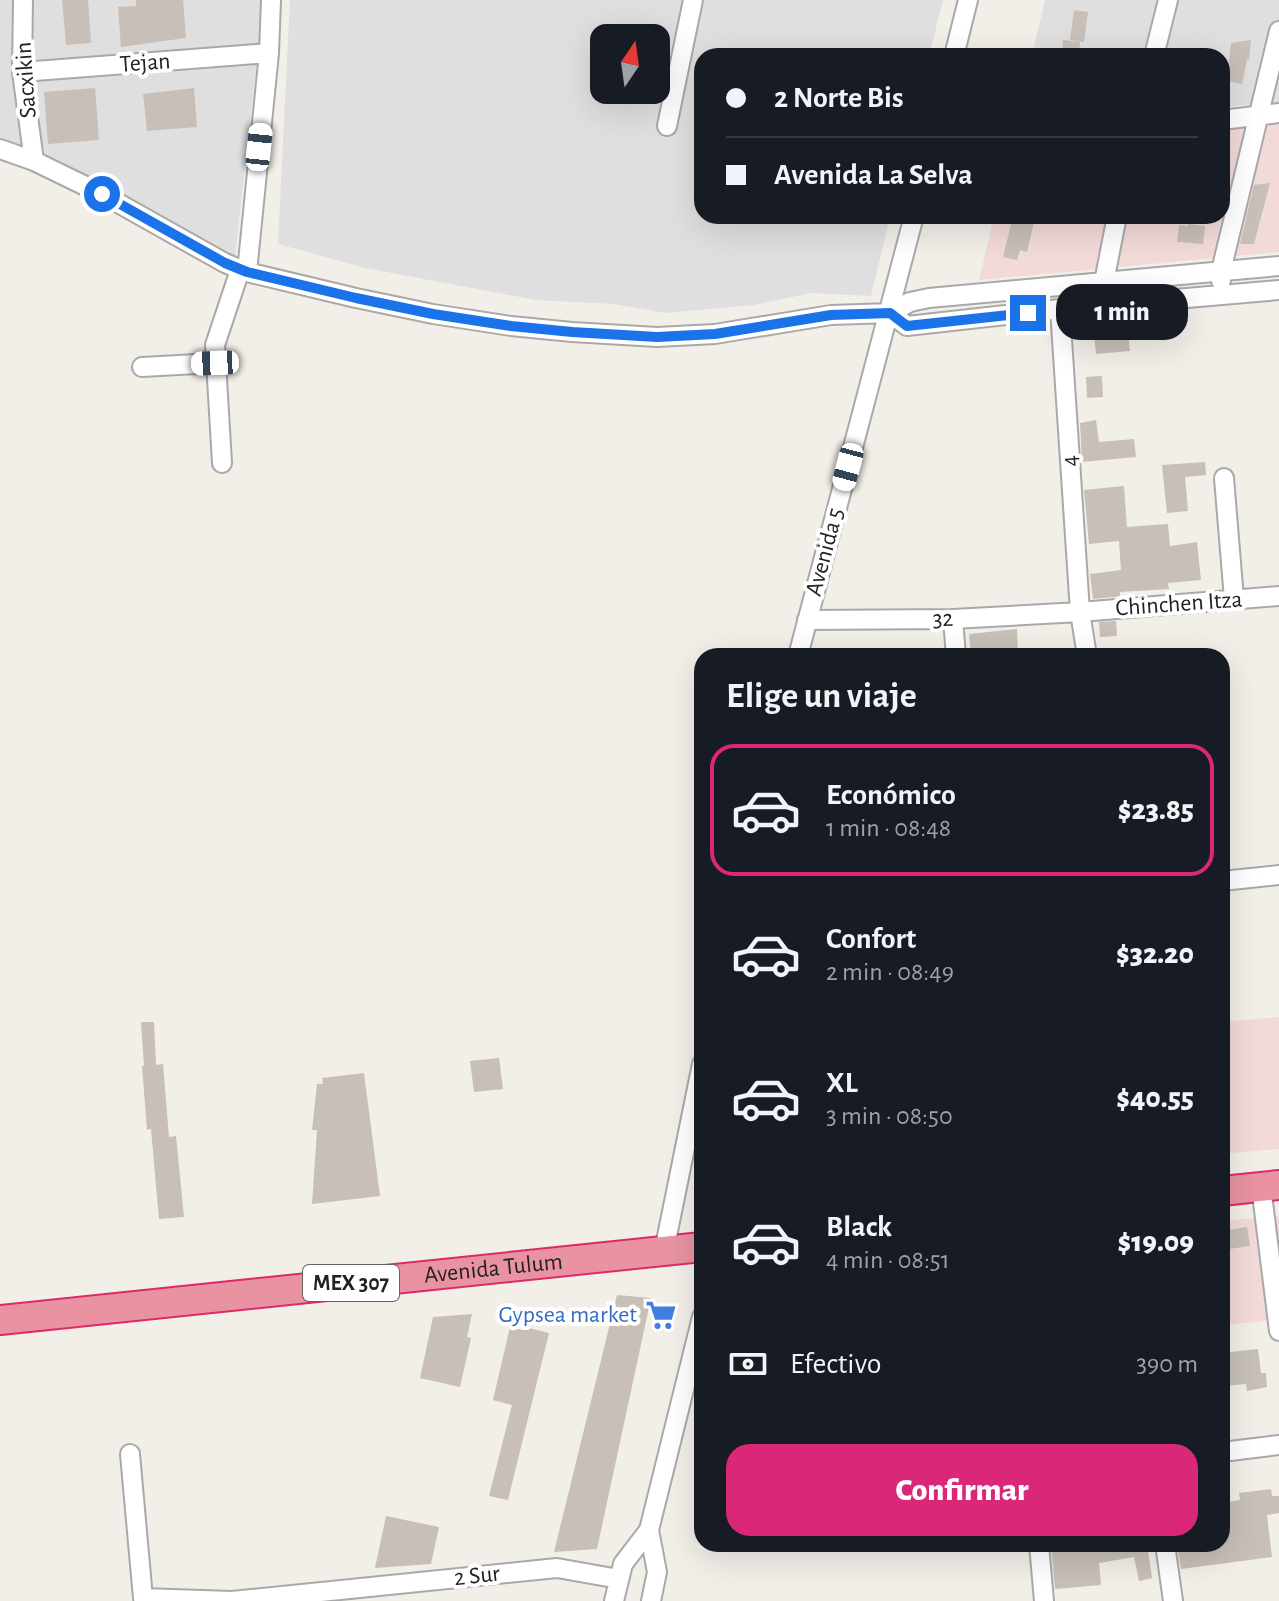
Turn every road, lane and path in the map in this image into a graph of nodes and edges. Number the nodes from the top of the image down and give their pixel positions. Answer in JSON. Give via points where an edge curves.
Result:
{"nodes":[{"id":1,"x":23,"y":0,"type":"edge"},
{"id":2,"x":271,"y":0,"type":"edge"},
{"id":3,"x":693,"y":0,"type":"edge"},
{"id":4,"x":968,"y":0,"type":"edge"},
{"id":5,"x":1168,"y":0,"type":"edge"},
{"id":6,"x":1279,"y":31,"type":"edge"},
{"id":7,"x":956,"y":48,"type":"edge"},
{"id":8,"x":1156,"y":48,"type":"edge"},
{"id":9,"x":269,"y":53,"type":"junction"},
{"id":10,"x":22,"y":72,"type":"junction"},
{"id":11,"x":1279,"y":113,"type":"edge"},
{"id":12,"x":1259,"y":115,"type":"junction"},
{"id":13,"x":1230,"y":119,"type":"edge"},
{"id":14,"x":667,"y":126,"type":"dead end"},
{"id":15,"x":0,"y":149,"type":"edge"},
{"id":16,"x":34,"y":161,"type":"junction"},
{"id":17,"x":912,"y":224,"type":"edge"},
{"id":18,"x":1115,"y":224,"type":"edge"},
{"id":19,"x":1279,"y":266,"type":"edge"},
{"id":20,"x":244,"y":271,"type":"junction"},
{"id":21,"x":1221,"y":271,"type":"junction"},
{"id":22,"x":1104,"y":282,"type":"junction"},
{"id":23,"x":1279,"y":290,"type":"edge"},
{"id":24,"x":1222,"y":295,"type":"junction"},
{"id":25,"x":1106,"y":305,"type":"junction"},
{"id":26,"x":1060,"y":309,"type":"junction"},
{"id":27,"x":890,"y":313,"type":"junction"},
{"id":28,"x":215,"y":363,"type":"junction"},
{"id":29,"x":142,"y":367,"type":"dead end"},
{"id":30,"x":222,"y":463,"type":"dead end"},
{"id":31,"x":1224,"y":478,"type":"dead end"},
{"id":32,"x":1279,"y":596,"type":"edge"},
{"id":33,"x":1234,"y":599,"type":"junction"},
{"id":34,"x":1080,"y":612,"type":"junction"},
{"id":35,"x":953,"y":619,"type":"junction"},
{"id":36,"x":807,"y":620,"type":"junction"},
{"id":37,"x":800,"y":648,"type":"edge"},
{"id":38,"x":955,"y":648,"type":"edge"},
{"id":39,"x":1086,"y":648,"type":"edge"},
{"id":40,"x":1279,"y":875,"type":"edge"},
{"id":41,"x":1230,"y":880,"type":"edge"},
{"id":42,"x":694,"y":1103,"type":"edge"},
{"id":43,"x":1270,"y":1186,"type":"edge"},
{"id":44,"x":1230,"y":1190,"type":"edge"},
{"id":45,"x":694,"y":1248,"type":"edge"},
{"id":46,"x":664,"y":1251,"type":"junction"},
{"id":47,"x":0,"y":1320,"type":"edge"},
{"id":48,"x":1279,"y":1331,"type":"edge"},
{"id":49,"x":694,"y":1349,"type":"edge"},
{"id":50,"x":1279,"y":1445,"type":"edge"},
{"id":51,"x":1230,"y":1451,"type":"edge"},
{"id":52,"x":130,"y":1454,"type":"dead end"},
{"id":53,"x":649,"y":1530,"type":"junction"},
{"id":54,"x":1040,"y":1552,"type":"edge"},
{"id":55,"x":1166,"y":1552,"type":"edge"},
{"id":56,"x":619,"y":1579,"type":"junction"},
{"id":57,"x":232,"y":1601,"type":"edge"},
{"id":58,"x":614,"y":1601,"type":"edge"},
{"id":59,"x":651,"y":1601,"type":"edge"},
{"id":60,"x":1044,"y":1601,"type":"edge"},
{"id":61,"x":1173,"y":1601,"type":"edge"}],
"edges":[{"from":1,"to":10,"type":"street","name":"Sacxikin"},
{"from":2,"to":9,"type":"street"},
{"from":3,"to":14,"type":"street"},
{"from":4,"to":7,"type":"street"},
{"from":5,"to":8,"type":"street"},
{"from":6,"to":12,"type":"street"},
{"from":9,"to":10,"type":"street","name":"Tejan"},
{"from":9,"to":20,"type":"street"},
{"from":10,"to":16,"type":"street","name":"Sacxikin"},
{"from":11,"to":12,"type":"street"},
{"from":12,"to":13,"type":"street"},
{"from":12,"to":21,"type":"street"},
{"from":15,"to":16,"type":"street"},
{"from":16,"to":20,"type":"street"},
{"from":17,"to":27,"type":"street","name":"Avenida 5"},
{"from":18,"to":22,"type":"street"},
{"from":19,"to":21,"type":"street"},
{"from":20,"to":27,"type":"street","via":[[433,314],[572,332],[715,334],[831,315]]},
{"from":20,"to":28,"type":"street","via":[[217,335]]},
{"from":21,"to":22,"type":"street"},
{"from":21,"to":24,"type":"street"},
{"from":22,"to":25,"type":"street"},
{"from":22,"to":27,"type":"street","via":[[929,298]]},
{"from":23,"to":24,"type":"street"},
{"from":24,"to":25,"type":"street"},
{"from":25,"to":26,"type":"street"},
{"from":26,"to":27,"type":"street","via":[[907,326]]},
{"from":26,"to":34,"type":"street","name":"4"},
{"from":27,"to":36,"type":"street","name":"Avenida 5"},
{"from":28,"to":29,"type":"street"},
{"from":28,"to":30,"type":"street"},
{"from":31,"to":33,"type":"street"},
{"from":32,"to":33,"type":"street","name":"Chinchen Itza"},
{"from":33,"to":34,"type":"street","name":"Chinchen Itza"},
{"from":34,"to":35,"type":"street","name":"32"},
{"from":34,"to":39,"type":"street","name":"4"},
{"from":35,"to":36,"type":"street","name":"32"},
{"from":35,"to":38,"type":"street"},
{"from":36,"to":37,"type":"street","name":"Avenida 5"},
{"from":40,"to":41,"type":"street"},
{"from":42,"to":46,"type":"street"},
{"from":43,"to":44,"type":"highway"},
{"from":43,"to":48,"type":"street"},
{"from":45,"to":46,"type":"highway","name":"Avenida Tulum","number":"MEX 307"},
{"from":46,"to":47,"type":"highway","name":"Avenida Tulum","number":"MEX 307"},
{"from":49,"to":53,"type":"street"},
{"from":50,"to":51,"type":"street"},
{"from":52,"to":57,"type":"street","name":"2 Sur","via":[[143,1598]]},
{"from":53,"to":56,"type":"street","via":[[623,1564]]},
{"from":53,"to":59,"type":"street","via":[[657,1572]]},
{"from":54,"to":60,"type":"street"},
{"from":55,"to":61,"type":"street"},
{"from":56,"to":57,"type":"street","name":"2 Sur","via":[[557,1568]]},
{"from":56,"to":58,"type":"street"}]}
